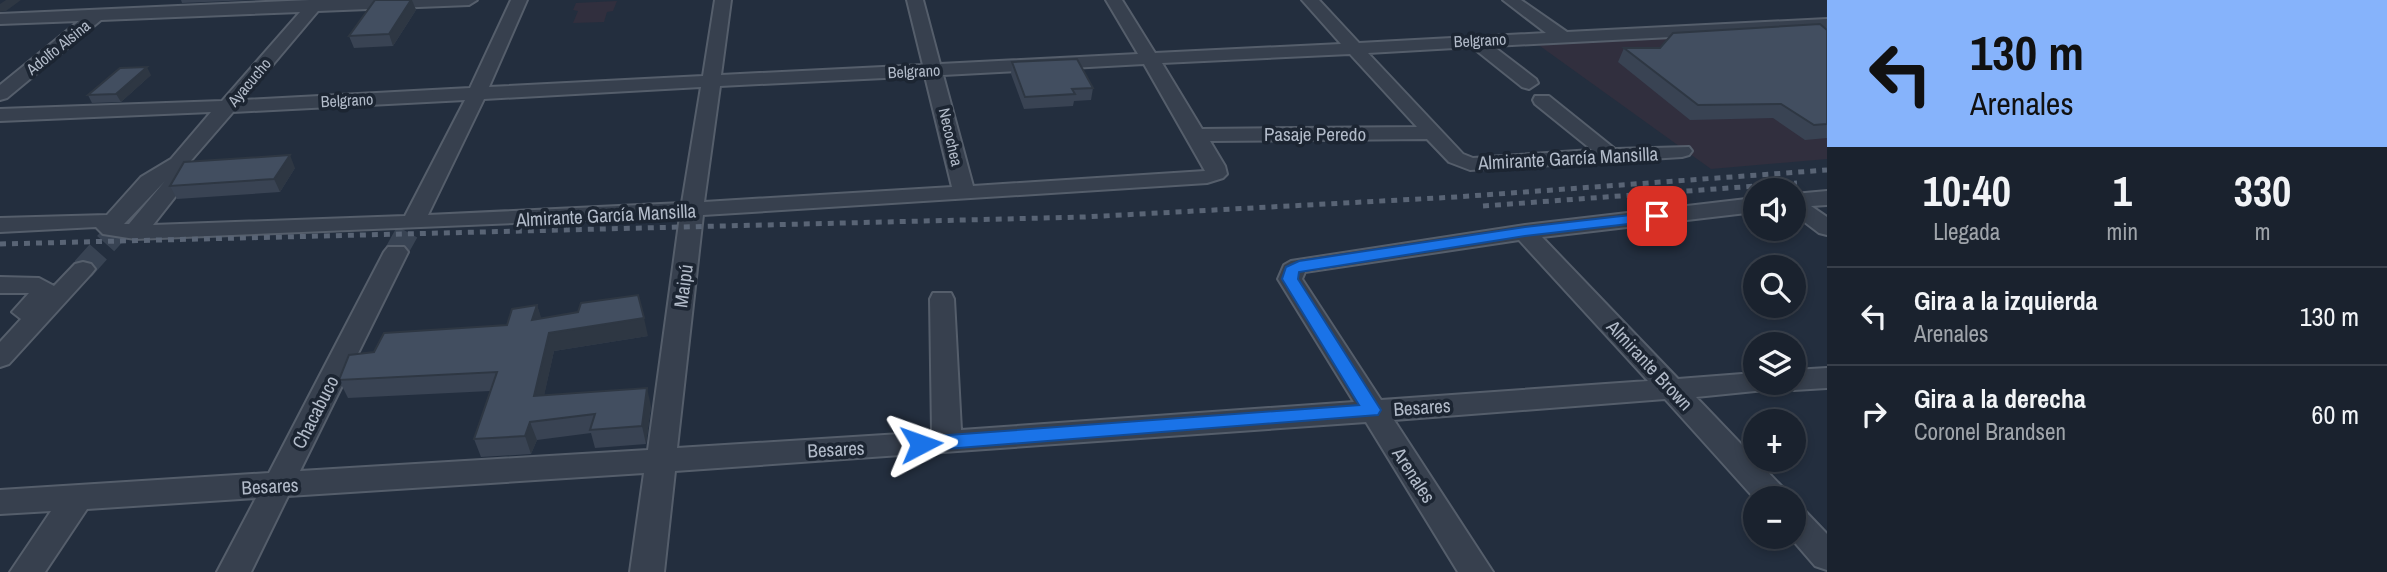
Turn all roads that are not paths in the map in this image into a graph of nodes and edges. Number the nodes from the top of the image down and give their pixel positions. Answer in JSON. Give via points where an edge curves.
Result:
{"nodes":[{"id":1,"x":117,"y":0,"type":"edge"},
{"id":2,"x":469,"y":0,"type":"edge"},
{"id":3,"x":519,"y":0,"type":"edge"},
{"id":4,"x":723,"y":0,"type":"edge"},
{"id":5,"x":915,"y":0,"type":"edge"},
{"id":6,"x":1114,"y":0,"type":"edge"},
{"id":7,"x":1310,"y":0,"type":"edge"},
{"id":8,"x":1511,"y":0,"type":"edge"},
{"id":9,"x":316,"y":3,"type":"edge"},
{"id":10,"x":97,"y":15,"type":"junction"},
{"id":11,"x":0,"y":19,"type":"edge"},
{"id":12,"x":1827,"y":24,"type":"edge"},
{"id":13,"x":1561,"y":36,"type":"junction"},
{"id":14,"x":1475,"y":41,"type":"junction"},
{"id":15,"x":1354,"y":46,"type":"junction"},
{"id":16,"x":1151,"y":57,"type":"junction"},
{"id":17,"x":935,"y":71,"type":"junction"},
{"id":18,"x":713,"y":81,"type":"junction"},
{"id":19,"x":1529,"y":83,"type":"dead end"},
{"id":20,"x":0,"y":94,"type":"edge"},
{"id":21,"x":477,"y":94,"type":"junction"},
{"id":22,"x":1542,"y":100,"type":"dead end"},
{"id":23,"x":229,"y":106,"type":"junction"},
{"id":24,"x":0,"y":115,"type":"edge"},
{"id":25,"x":1433,"y":134,"type":"junction"},
{"id":26,"x":1197,"y":135,"type":"junction"},
{"id":27,"x":1682,"y":151,"type":"dead end"},
{"id":28,"x":1611,"y":156,"type":"junction"},
{"id":29,"x":964,"y":193,"type":"junction"},
{"id":30,"x":1827,"y":198,"type":"edge"},
{"id":31,"x":1806,"y":201,"type":"edge"},
{"id":32,"x":1743,"y":206,"type":"edge"},
{"id":33,"x":692,"y":211,"type":"junction"},
{"id":34,"x":1806,"y":211,"type":"edge"},
{"id":35,"x":408,"y":222,"type":"junction"},
{"id":36,"x":0,"y":225,"type":"edge"},
{"id":37,"x":123,"y":227,"type":"junction"},
{"id":38,"x":1827,"y":228,"type":"edge"},
{"id":39,"x":1525,"y":232,"type":"junction"},
{"id":40,"x":396,"y":252,"type":"tunnel mouth"},
{"id":41,"x":83,"y":269,"type":"tunnel mouth"},
{"id":42,"x":0,"y":285,"type":"edge"},
{"id":43,"x":942,"y":299,"type":"dead end"},
{"id":44,"x":6,"y":353,"type":"edge"},
{"id":45,"x":1827,"y":378,"type":"edge"},
{"id":46,"x":1806,"y":379,"type":"edge"},
{"id":47,"x":1743,"y":384,"type":"edge"},
{"id":48,"x":1673,"y":389,"type":"junction"},
{"id":49,"x":1372,"y":410,"type":"junction"},
{"id":50,"x":947,"y":442,"type":"junction"},
{"id":51,"x":660,"y":459,"type":"junction"},
{"id":52,"x":277,"y":486,"type":"junction"},
{"id":53,"x":1762,"y":486,"type":"edge"},
{"id":54,"x":78,"y":497,"type":"junction"},
{"id":55,"x":0,"y":502,"type":"edge"},
{"id":56,"x":1806,"y":533,"type":"edge"},
{"id":57,"x":1827,"y":556,"type":"edge"},
{"id":58,"x":27,"y":572,"type":"edge"},
{"id":59,"x":234,"y":572,"type":"edge"},
{"id":60,"x":647,"y":572,"type":"edge"},
{"id":61,"x":1476,"y":572,"type":"edge"}],
"edges":[{"from":1,"to":10,"type":"street","name":"Adolfo Alsina"},
{"from":2,"to":9,"type":"street"},
{"from":3,"to":21,"type":"street"},
{"from":4,"to":18,"type":"street","name":"Maipú"},
{"from":5,"to":17,"type":"street","name":"Necochea"},
{"from":6,"to":16,"type":"street"},
{"from":7,"to":15,"type":"street"},
{"from":8,"to":13,"type":"street"},
{"from":9,"to":10,"type":"street"},
{"from":9,"to":23,"type":"street","name":"Ayacucho"},
{"from":10,"to":11,"type":"street"},
{"from":10,"to":20,"type":"street","name":"Adolfo Alsina"},
{"from":12,"to":13,"type":"street","name":"Belgrano"},
{"from":13,"to":14,"type":"street","name":"Belgrano"},
{"from":14,"to":15,"type":"street","name":"Belgrano"},
{"from":14,"to":19,"type":"street"},
{"from":15,"to":16,"type":"street","name":"Belgrano"},
{"from":15,"to":25,"type":"street"},
{"from":16,"to":17,"type":"street","name":"Belgrano"},
{"from":16,"to":26,"type":"street"},
{"from":17,"to":18,"type":"street","name":"Belgrano"},
{"from":17,"to":29,"type":"street","name":"Necochea"},
{"from":18,"to":21,"type":"street","name":"Belgrano"},
{"from":18,"to":33,"type":"street","name":"Maipú"},
{"from":21,"to":23,"type":"street","name":"Belgrano"},
{"from":21,"to":35,"type":"street","via":[[451,146],[429,170]]},
{"from":22,"to":28,"type":"street"},
{"from":23,"to":24,"type":"street","name":"Belgrano"},
{"from":23,"to":37,"type":"street","name":"Ayacucho","via":[[178,163],[175,183]]},
{"from":25,"to":26,"type":"street","name":"Pasaje Peredo"},
{"from":25,"to":28,"type":"street","name":"Almirante García Mansilla","via":[[1456,158],[1478,165]]},
{"from":26,"to":29,"type":"street","name":"Almirante García Mansilla","via":[[1216,174]]},
{"from":27,"to":28,"type":"street","name":"Almirante García Mansilla"},
{"from":29,"to":33,"type":"street","name":"Almirante García Mansilla"},
{"from":30,"to":31,"type":"street"},
{"from":32,"to":39,"type":"street"},
{"from":33,"to":35,"type":"street","name":"Almirante García Mansilla"},
{"from":33,"to":51,"type":"street","name":"Maipú"},
{"from":34,"to":38,"type":"street"},
{"from":35,"to":37,"type":"street","name":"Almirante García Mansilla"},
{"from":36,"to":37,"type":"street","name":"Almirante García Mansilla","via":[[96,220]]},
{"from":39,"to":48,"type":"street","name":"Almirante Brown"},
{"from":39,"to":49,"type":"street","name":"Arenales","via":[[1292,270],[1290,279]]},
{"from":40,"to":52,"type":"street","name":"Chacabuco"},
{"from":41,"to":44,"type":"street"},
{"from":42,"to":44,"type":"street","via":[[39,286],[45,291],[7,331]]},
{"from":43,"to":50,"type":"street"},
{"from":45,"to":46,"type":"street"},
{"from":47,"to":48,"type":"street","name":"Besares"},
{"from":48,"to":49,"type":"street","name":"Besares"},
{"from":48,"to":53,"type":"street","name":"Almirante Brown"},
{"from":49,"to":50,"type":"street","name":"Besares"},
{"from":49,"to":61,"type":"street","name":"Arenales"},
{"from":50,"to":51,"type":"street","name":"Besares"},
{"from":51,"to":52,"type":"street","name":"Besares"},
{"from":51,"to":60,"type":"street","name":"Maipú"},
{"from":52,"to":54,"type":"street","name":"Besares"},
{"from":52,"to":59,"type":"street","name":"Chacabuco"},
{"from":54,"to":55,"type":"street","name":"Besares"},
{"from":54,"to":58,"type":"street"},
{"from":56,"to":57,"type":"street"}]}
